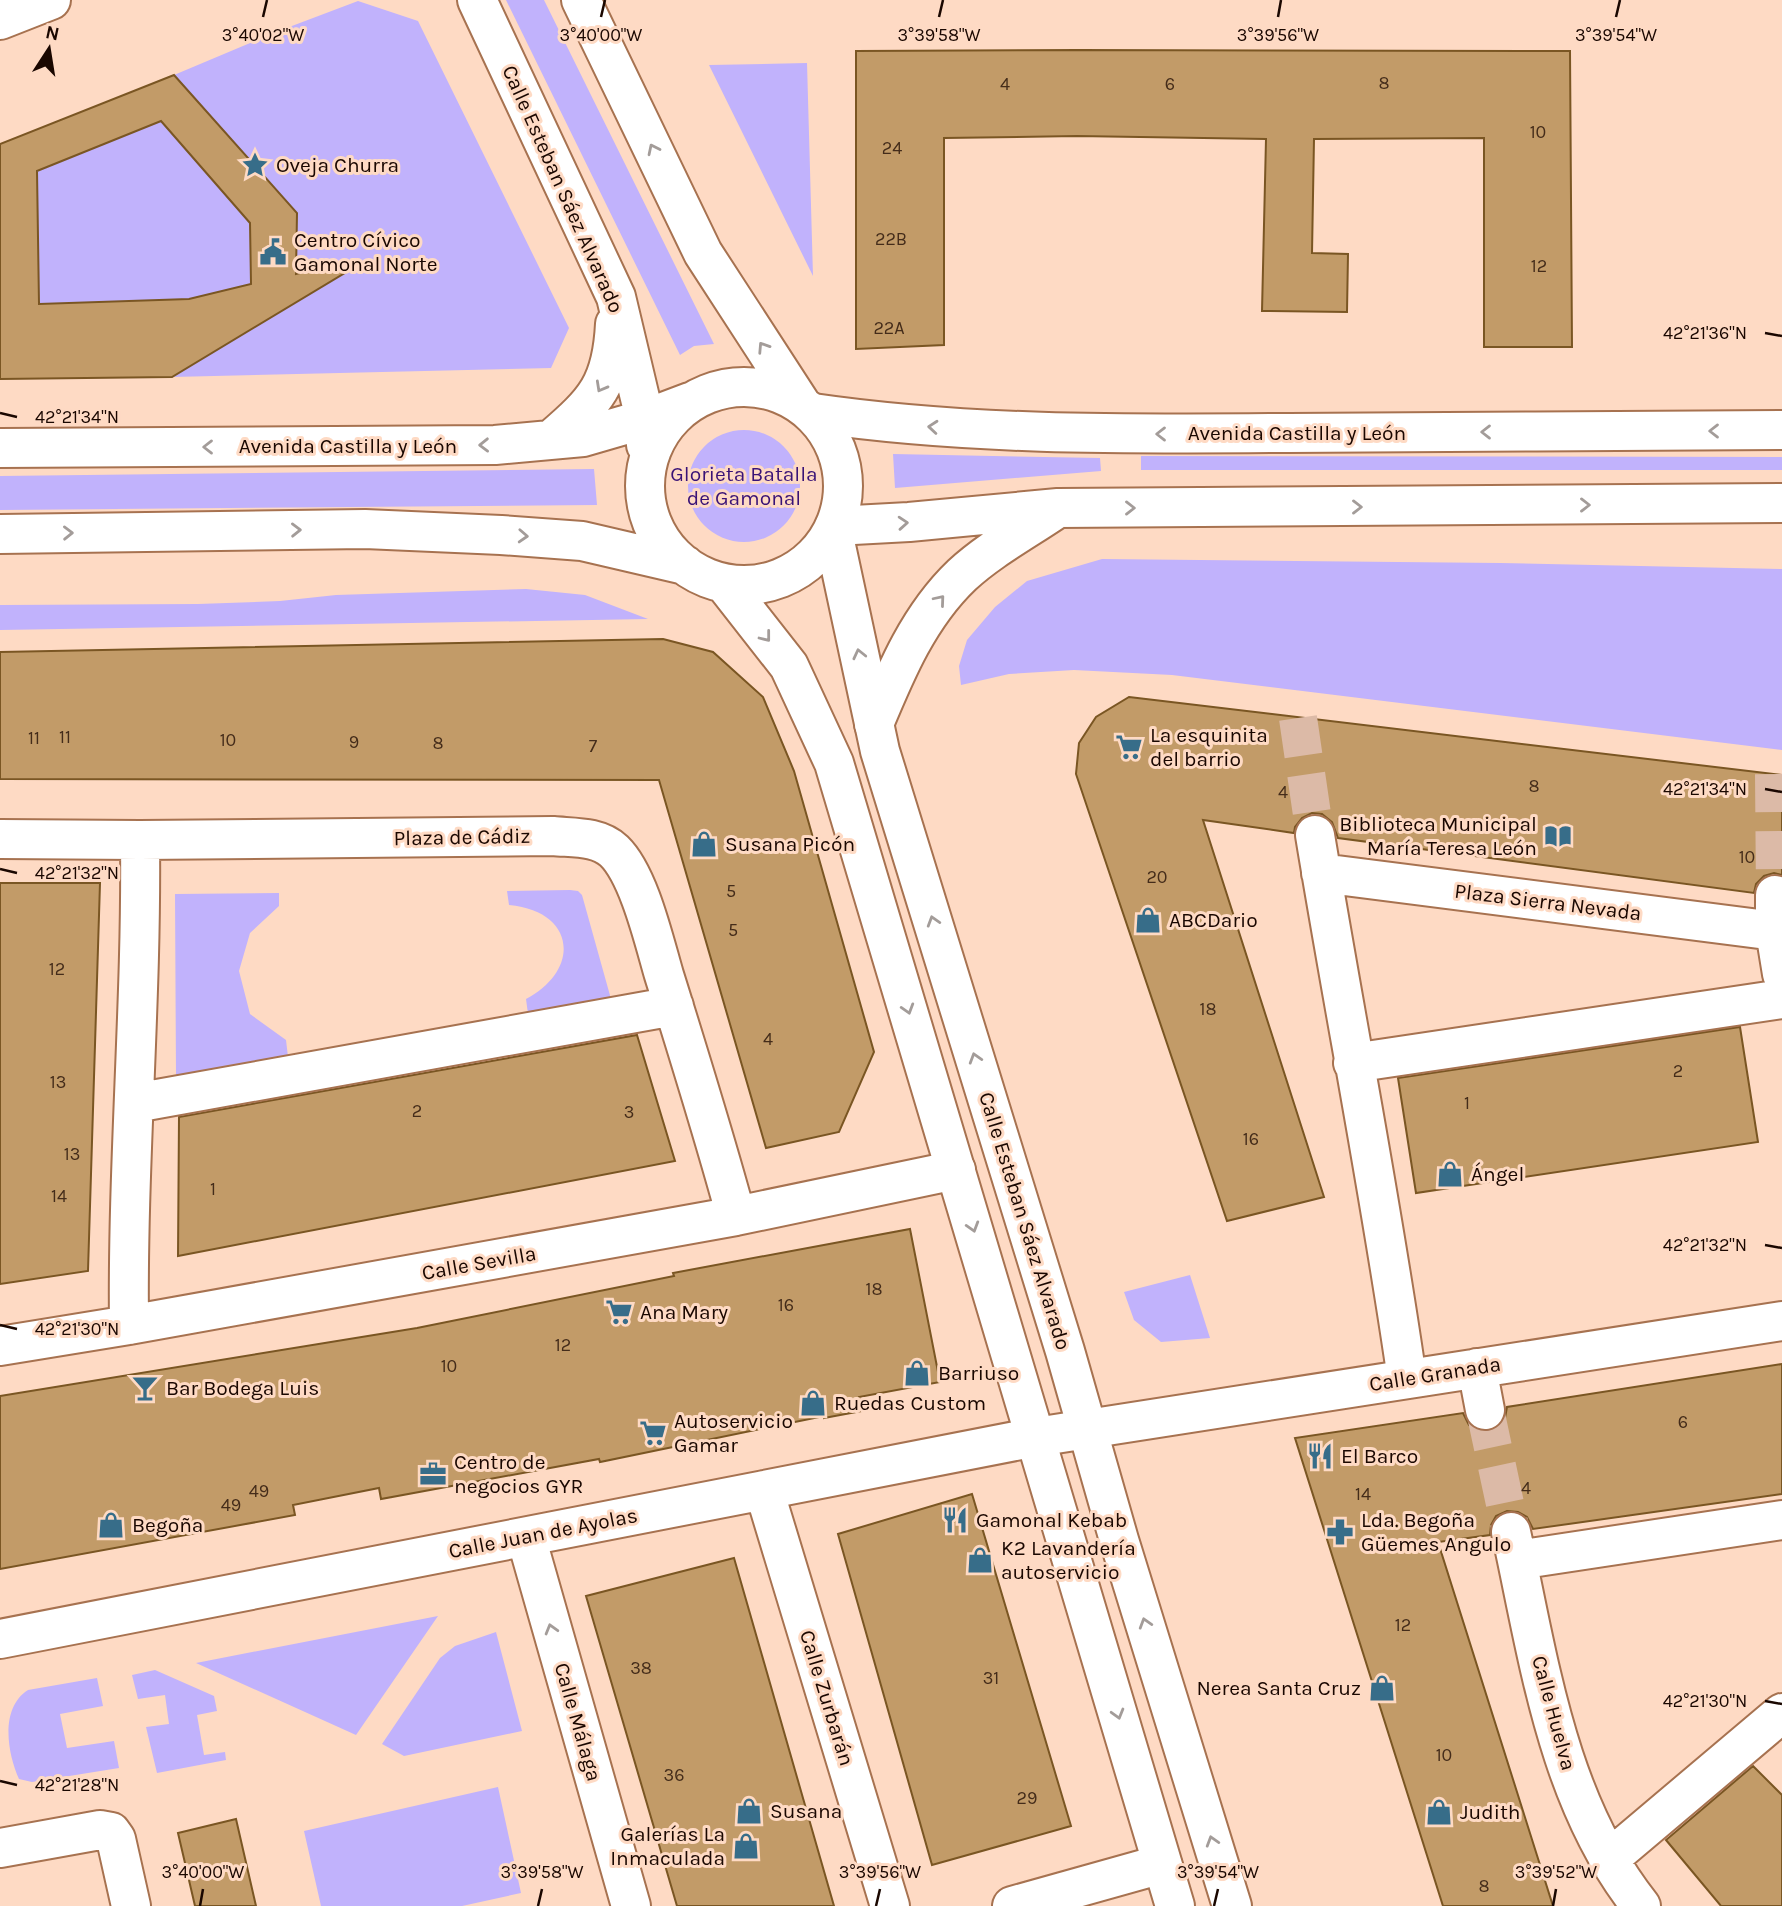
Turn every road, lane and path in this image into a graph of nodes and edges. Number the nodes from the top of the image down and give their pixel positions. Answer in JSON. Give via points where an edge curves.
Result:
{"nodes":[{"id":1,"x":51,"y":0,"type":"edge"},
{"id":2,"x":477,"y":0,"type":"edge"},
{"id":3,"x":582,"y":0,"type":"edge"},
{"id":4,"x":0,"y":20,"type":"edge"},
{"id":5,"x":616,"y":297,"type":"junction"},
{"id":6,"x":690,"y":402,"type":"junction"},
{"id":7,"x":807,"y":409,"type":"junction"},
{"id":8,"x":645,"y":419,"type":"junction"},
{"id":9,"x":1782,"y":430,"type":"edge"},
{"id":10,"x":552,"y":439,"type":"junction"},
{"id":11,"x":0,"y":448,"type":"edge"},
{"id":12,"x":646,"y":465,"type":"junction"},
{"id":13,"x":1782,"y":503,"type":"edge"},
{"id":14,"x":1058,"y":508,"type":"junction"},
{"id":15,"x":834,"y":529,"type":"junction"},
{"id":16,"x":0,"y":534,"type":"edge"},
{"id":17,"x":685,"y":565,"type":"junction"},
{"id":18,"x":724,"y":583,"type":"junction"},
{"id":19,"x":874,"y":724,"type":"junction"},
{"id":20,"x":1315,"y":835,"type":"tunnel mouth"},
{"id":21,"x":0,"y":839,"type":"edge"},
{"id":22,"x":140,"y":840,"type":"junction"},
{"id":23,"x":1321,"y":873,"type":"junction"},
{"id":24,"x":1782,"y":974,"type":"edge"},
{"id":25,"x":1782,"y":999,"type":"edge"},
{"id":26,"x":674,"y":1006,"type":"junction"},
{"id":27,"x":1353,"y":1063,"type":"junction"},
{"id":28,"x":135,"y":1103,"type":"junction"},
{"id":29,"x":956,"y":1170,"type":"junction"},
{"id":30,"x":736,"y":1216,"type":"junction"},
{"id":31,"x":1782,"y":1321,"type":"edge"},
{"id":32,"x":129,"y":1325,"type":"junction"},
{"id":33,"x":0,"y":1346,"type":"edge"},
{"id":34,"x":1477,"y":1368,"type":"junction"},
{"id":35,"x":1407,"y":1378,"type":"junction"},
{"id":36,"x":1485,"y":1410,"type":"tunnel mouth"},
{"id":37,"x":1087,"y":1428,"type":"junction"},
{"id":38,"x":1036,"y":1437,"type":"junction"},
{"id":39,"x":764,"y":1490,"type":"junction"},
{"id":40,"x":1782,"y":1520,"type":"edge"},
{"id":41,"x":526,"y":1537,"type":"junction"},
{"id":42,"x":0,"y":1639,"type":"edge"},
{"id":43,"x":1782,"y":1713,"type":"edge"},
{"id":44,"x":0,"y":1848,"type":"edge"},
{"id":45,"x":1608,"y":1860,"type":"junction"},
{"id":46,"x":1162,"y":1864,"type":"junction"},
{"id":47,"x":131,"y":1906,"type":"edge"},
{"id":48,"x":631,"y":1906,"type":"edge"},
{"id":49,"x":890,"y":1906,"type":"edge"},
{"id":50,"x":1012,"y":1906,"type":"edge"},
{"id":51,"x":1175,"y":1906,"type":"edge"},
{"id":52,"x":1232,"y":1906,"type":"edge"},
{"id":53,"x":1641,"y":1906,"type":"edge"}],
"edges":[{"from":1,"to":4,"type":"street"},
{"from":2,"to":5,"type":"street","name":"Calle Esteban Sáez Alvarado"},
{"from":7,"to":3,"type":"street","one_way":true,"via":[[703,253]]},
{"from":5,"to":8,"type":"street","name":"Calle Esteban Sáez Alvarado"},
{"from":5,"to":10,"type":"street","one_way":true,"via":[[606,380],[584,412]]},
{"from":6,"to":7,"type":"street","via":[[724,389],[766,388]]},
{"from":6,"to":8,"type":"street","name":"Avenida Castilla y León"},
{"from":6,"to":12,"type":"street","via":[[662,430]]},
{"from":9,"to":7,"type":"street","name":"Avenida Castilla y León","one_way":true,"via":[[1085,434],[959,430],[871,422]]},
{"from":7,"to":15,"type":"street","via":[[828,432],[842,467],[843,497]]},
{"from":8,"to":10,"type":"street","name":"Avenida Castilla y León","via":[[583,437]]},
{"from":8,"to":12,"type":"street","name":"Calle Esteban Sáez Alvarado"},
{"from":10,"to":11,"type":"street","name":"Avenida Castilla y León","one_way":true,"via":[[495,445]]},
{"from":12,"to":17,"type":"street","via":[[650,519],[661,540]]},
{"from":14,"to":13,"type":"street","one_way":true},
{"from":15,"to":14,"type":"street","one_way":true},
{"from":19,"to":14,"type":"street","one_way":true,"via":[[912,640],[937,603],[991,552]]},
{"from":15,"to":18,"type":"street","via":[[799,569],[763,583]]},
{"from":19,"to":15,"type":"street","name":"Calle Esteban Sáez Alvarado","one_way":true},
{"from":16,"to":17,"type":"street","one_way":true,"via":[[365,529],[593,543]]},
{"from":17,"to":18,"type":"street"},
{"from":18,"to":29,"type":"street","one_way":true,"via":[[789,666],[831,754]]},
{"from":37,"to":19,"type":"street","name":"Calle Esteban Sáez Alvarado","one_way":true},
{"from":20,"to":23,"type":"street"},
{"from":21,"to":22,"type":"street","name":"Plaza de Cádiz"},
{"from":22,"to":26,"type":"street","name":"Plaza de Cádiz","via":[[553,836],[603,843],[615,852],[635,884]]},
{"from":22,"to":28,"type":"street"},
{"from":23,"to":24,"type":"street","name":"Plaza Sierra Nevada","via":[[1775,913]]},
{"from":23,"to":27,"type":"street"},
{"from":25,"to":27,"type":"street"},
{"from":26,"to":28,"type":"street"},
{"from":26,"to":30,"type":"street","name":"Plaza de Cádiz"},
{"from":27,"to":35,"type":"street","via":[[1385,1228]]},
{"from":28,"to":32,"type":"street"},
{"from":29,"to":30,"type":"street","name":"Calle Sevilla"},
{"from":29,"to":38,"type":"street","one_way":true},
{"from":30,"to":32,"type":"street","name":"Calle Sevilla"},
{"from":31,"to":34,"type":"street","name":"Calle Granada"},
{"from":32,"to":33,"type":"street","name":"Calle Sevilla"},
{"from":34,"to":35,"type":"street","name":"Calle Granada"},
{"from":34,"to":36,"type":"street"},
{"from":35,"to":37,"type":"street","name":"Calle Granada"},
{"from":37,"to":38,"type":"street","name":"Calle Juan de Ayolas"},
{"from":52,"to":37,"type":"street","name":"Calle Esteban Sáez Alvarado","one_way":true},
{"from":38,"to":39,"type":"street","name":"Calle Juan de Ayolas"},
{"from":38,"to":46,"type":"street","one_way":true},
{"from":39,"to":41,"type":"street","name":"Calle Juan de Ayolas"},
{"from":39,"to":49,"type":"street","name":"Calle Zurbarán"},
{"from":40,"to":45,"type":"street","name":"Calle Huelva","via":[[1514,1546],[1555,1729]]},
{"from":41,"to":42,"type":"street","name":"Calle Juan de Ayolas"},
{"from":48,"to":41,"type":"street","name":"Calle Málaga","one_way":true},
{"from":43,"to":45,"type":"street"},
{"from":44,"to":47,"type":"street","via":[[100,1830],[111,1832]]},
{"from":45,"to":53,"type":"street","name":"Calle Huelva"},
{"from":46,"to":50,"type":"street"},
{"from":46,"to":51,"type":"street"}]}
